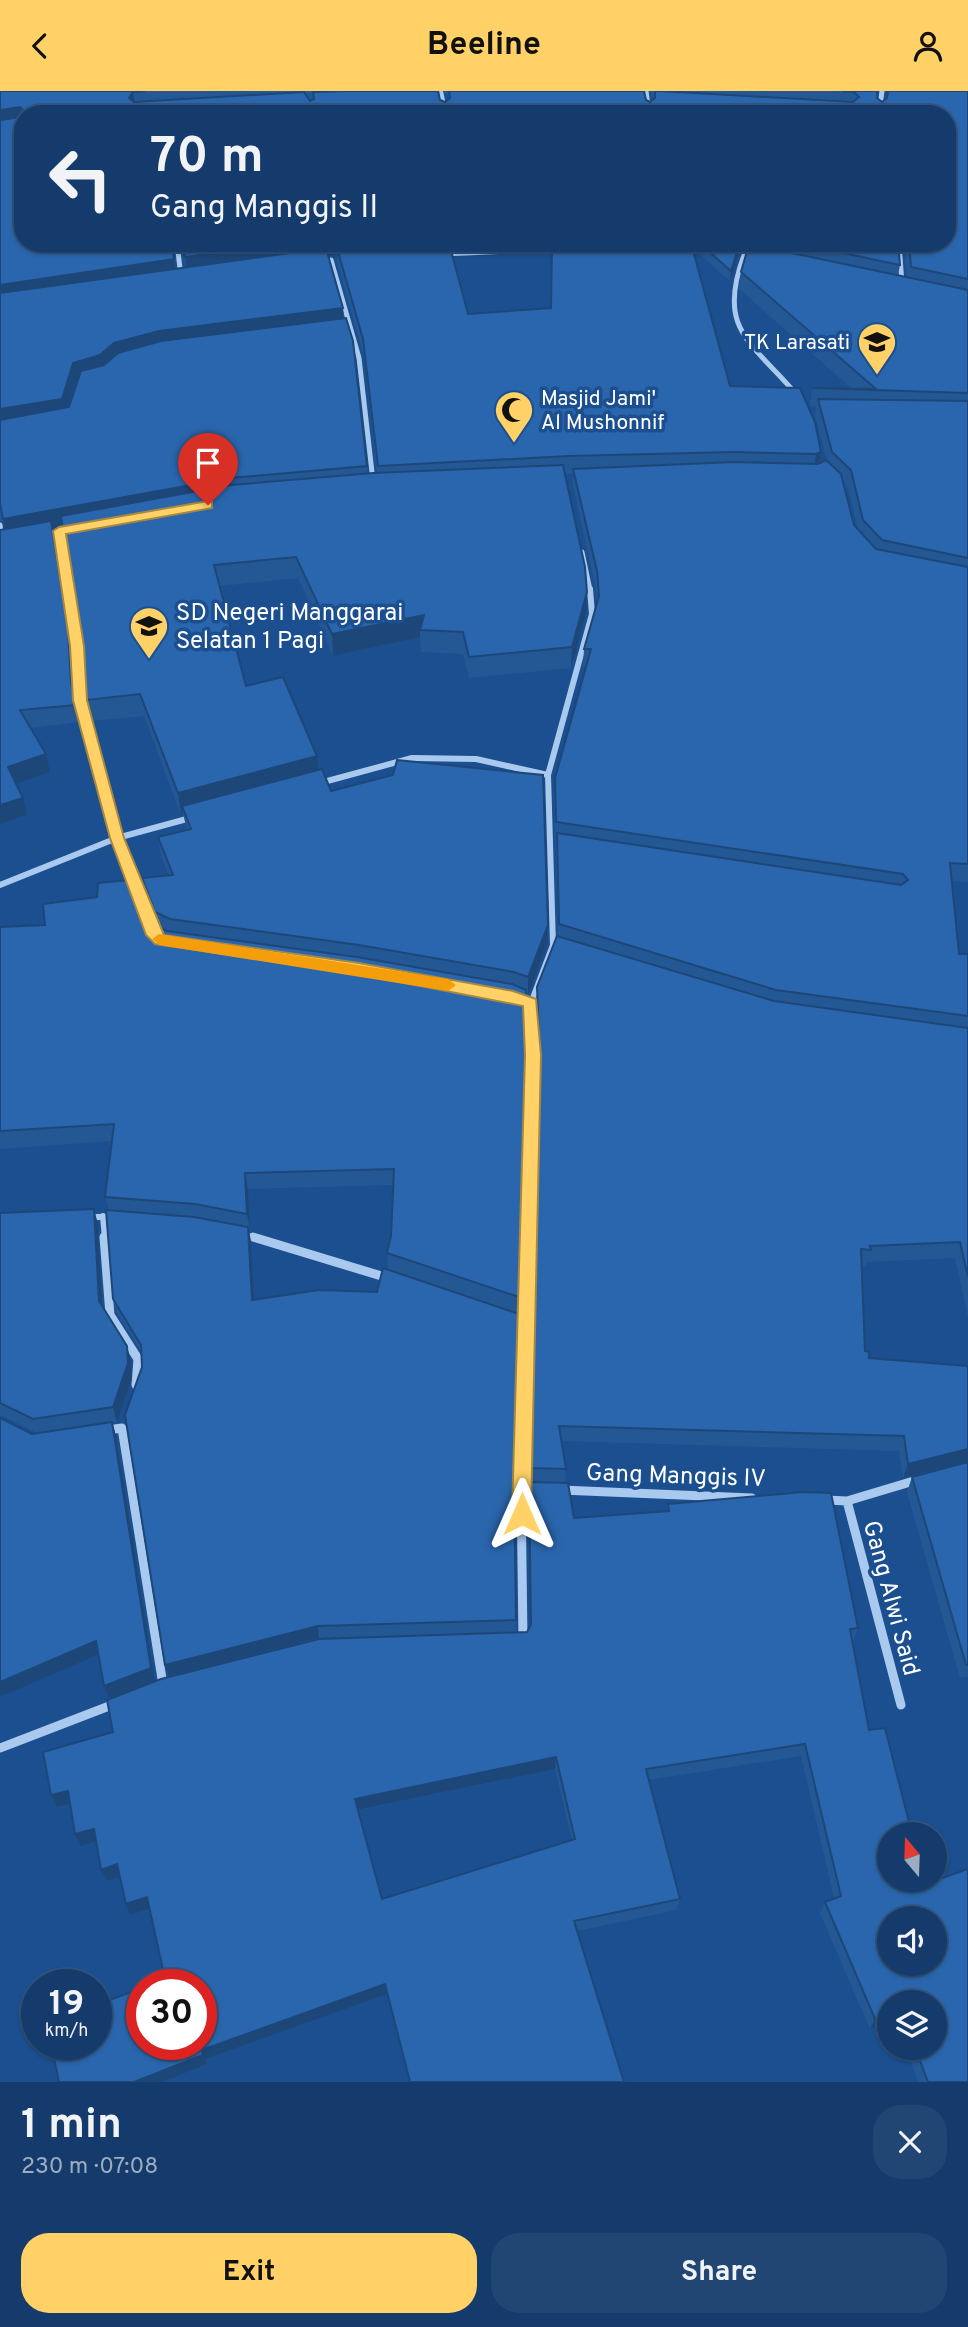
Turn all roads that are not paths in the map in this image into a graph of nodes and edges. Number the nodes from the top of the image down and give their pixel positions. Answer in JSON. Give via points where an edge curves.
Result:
{"nodes":[{"id":1,"x":450,"y":92,"type":"edge"},
{"id":2,"x":634,"y":92,"type":"edge"},
{"id":3,"x":646,"y":92,"type":"edge"},
{"id":4,"x":655,"y":92,"type":"edge"},
{"id":5,"x":441,"y":93,"type":"junction"},
{"id":6,"x":427,"y":94,"type":"edge"},
{"id":7,"x":443,"y":105,"type":"edge"},
{"id":8,"x":178,"y":252,"type":"edge"},
{"id":9,"x":488,"y":252,"type":"edge"},
{"id":10,"x":731,"y":252,"type":"edge"},
{"id":11,"x":900,"y":252,"type":"edge"},
{"id":12,"x":435,"y":254,"type":"edge"},
{"id":13,"x":744,"y":255,"type":"junction"},
{"id":14,"x":758,"y":258,"type":"edge"},
{"id":15,"x":331,"y":260,"type":"junction"},
{"id":16,"x":338,"y":260,"type":"edge"},
{"id":17,"x":317,"y":262,"type":"edge"},
{"id":18,"x":195,"y":277,"type":"edge"},
{"id":19,"x":182,"y":279,"type":"junction"},
{"id":20,"x":169,"y":280,"type":"edge"},
{"id":21,"x":889,"y":287,"type":"edge"},
{"id":22,"x":336,"y":330,"type":"edge"},
{"id":23,"x":349,"y":330,"type":"junction"},
{"id":24,"x":803,"y":403,"type":"edge"},
{"id":25,"x":374,"y":489,"type":"edge"},
{"id":26,"x":0,"y":525,"type":"edge"},
{"id":27,"x":73,"y":529,"type":"edge"},
{"id":28,"x":59,"y":531,"type":"junction"},
{"id":29,"x":48,"y":533,"type":"edge"},
{"id":30,"x":14,"y":541,"type":"edge"},
{"id":31,"x":2,"y":543,"type":"edge"},
{"id":32,"x":580,"y":546,"type":"edge"},
{"id":33,"x":548,"y":775,"type":"junction"},
{"id":34,"x":318,"y":783,"type":"edge"},
{"id":35,"x":197,"y":816,"type":"edge"},
{"id":36,"x":117,"y":838,"type":"junction"},
{"id":37,"x":549,"y":844,"type":"junction"},
{"id":38,"x":562,"y":846,"type":"edge"},
{"id":39,"x":0,"y":885,"type":"edge"},
{"id":40,"x":160,"y":940,"type":"edge"},
{"id":41,"x":513,"y":996,"type":"edge"},
{"id":42,"x":531,"y":1003,"type":"junction"},
{"id":43,"x":103,"y":1216,"type":"junction"},
{"id":44,"x":77,"y":1217,"type":"edge"},
{"id":45,"x":128,"y":1217,"type":"edge"},
{"id":46,"x":228,"y":1232,"type":"edge"},
{"id":47,"x":394,"y":1280,"type":"edge"},
{"id":48,"x":513,"y":1319,"type":"edge"},
{"id":49,"x":526,"y":1323,"type":"junction"},
{"id":50,"x":134,"y":1391,"type":"edge"},
{"id":51,"x":126,"y":1416,"type":"edge"},
{"id":52,"x":121,"y":1428,"type":"junction"},
{"id":53,"x":97,"y":1432,"type":"edge"},
{"id":54,"x":932,"y":1476,"type":"edge"},
{"id":55,"x":521,"y":1489,"type":"junction"},
{"id":56,"x":535,"y":1489,"type":"edge"},
{"id":57,"x":548,"y":1490,"type":"edge"},
{"id":58,"x":766,"y":1498,"type":"edge"},
{"id":59,"x":820,"y":1500,"type":"edge"},
{"id":60,"x":847,"y":1501,"type":"junction"},
{"id":61,"x":510,"y":1639,"type":"edge"},
{"id":62,"x":176,"y":1682,"type":"edge"},
{"id":63,"x":163,"y":1685,"type":"junction"},
{"id":64,"x":151,"y":1690,"type":"edge"},
{"id":65,"x":126,"y":1699,"type":"edge"},
{"id":66,"x":901,"y":1705,"type":"dead end"},
{"id":67,"x":0,"y":1748,"type":"edge"}],
"edges":[{"from":1,"to":5,"type":"street"},
{"from":2,"to":3,"type":"street"},
{"from":3,"to":4,"type":"street"},
{"from":5,"to":6,"type":"street"},
{"from":5,"to":7,"type":"street"},
{"from":8,"to":19,"type":"street"},
{"from":9,"to":12,"type":"street"},
{"from":10,"to":13,"type":"street"},
{"from":11,"to":21,"type":"street","via":[[903,290]]},
{"from":13,"to":14,"type":"street"},
{"from":13,"to":24,"type":"street","via":[[730,299],[740,333]]},
{"from":15,"to":16,"type":"street"},
{"from":15,"to":17,"type":"street"},
{"from":15,"to":23,"type":"street"},
{"from":18,"to":19,"type":"street"},
{"from":19,"to":20,"type":"street"},
{"from":22,"to":23,"type":"street"},
{"from":23,"to":25,"type":"street","via":[[359,358]]},
{"from":26,"to":31,"type":"street"},
{"from":27,"to":28,"type":"street"},
{"from":28,"to":29,"type":"street"},
{"from":28,"to":36,"type":"street","via":[[77,646],[80,700]]},
{"from":30,"to":31,"type":"street"},
{"from":32,"to":33,"type":"street","via":[[592,614]]},
{"from":33,"to":34,"type":"street","via":[[476,759],[412,758]]},
{"from":33,"to":37,"type":"street"},
{"from":35,"to":36,"type":"street"},
{"from":36,"to":39,"type":"street"},
{"from":36,"to":40,"type":"street","via":[[154,935]]},
{"from":37,"to":38,"type":"street"},
{"from":37,"to":42,"type":"street","via":[[557,946]]},
{"from":41,"to":42,"type":"street"},
{"from":42,"to":49,"type":"street"},
{"from":43,"to":44,"type":"street"},
{"from":43,"to":45,"type":"street"},
{"from":43,"to":50,"type":"street","via":[[110,1315],[138,1359]]},
{"from":46,"to":47,"type":"street","via":[[276,1242]]},
{"from":48,"to":49,"type":"street"},
{"from":49,"to":55,"type":"street"},
{"from":51,"to":52,"type":"street"},
{"from":52,"to":53,"type":"street"},
{"from":52,"to":63,"type":"street"},
{"from":54,"to":60,"type":"street"},
{"from":55,"to":56,"type":"street"},
{"from":55,"to":61,"type":"street","via":[[523,1639]]},
{"from":57,"to":58,"type":"street","name":"Gang Manggis IV"},
{"from":59,"to":60,"type":"street"},
{"from":60,"to":66,"type":"street","name":"Gang Alwi Said"},
{"from":62,"to":63,"type":"street"},
{"from":63,"to":64,"type":"street"},
{"from":65,"to":67,"type":"street"}]}
